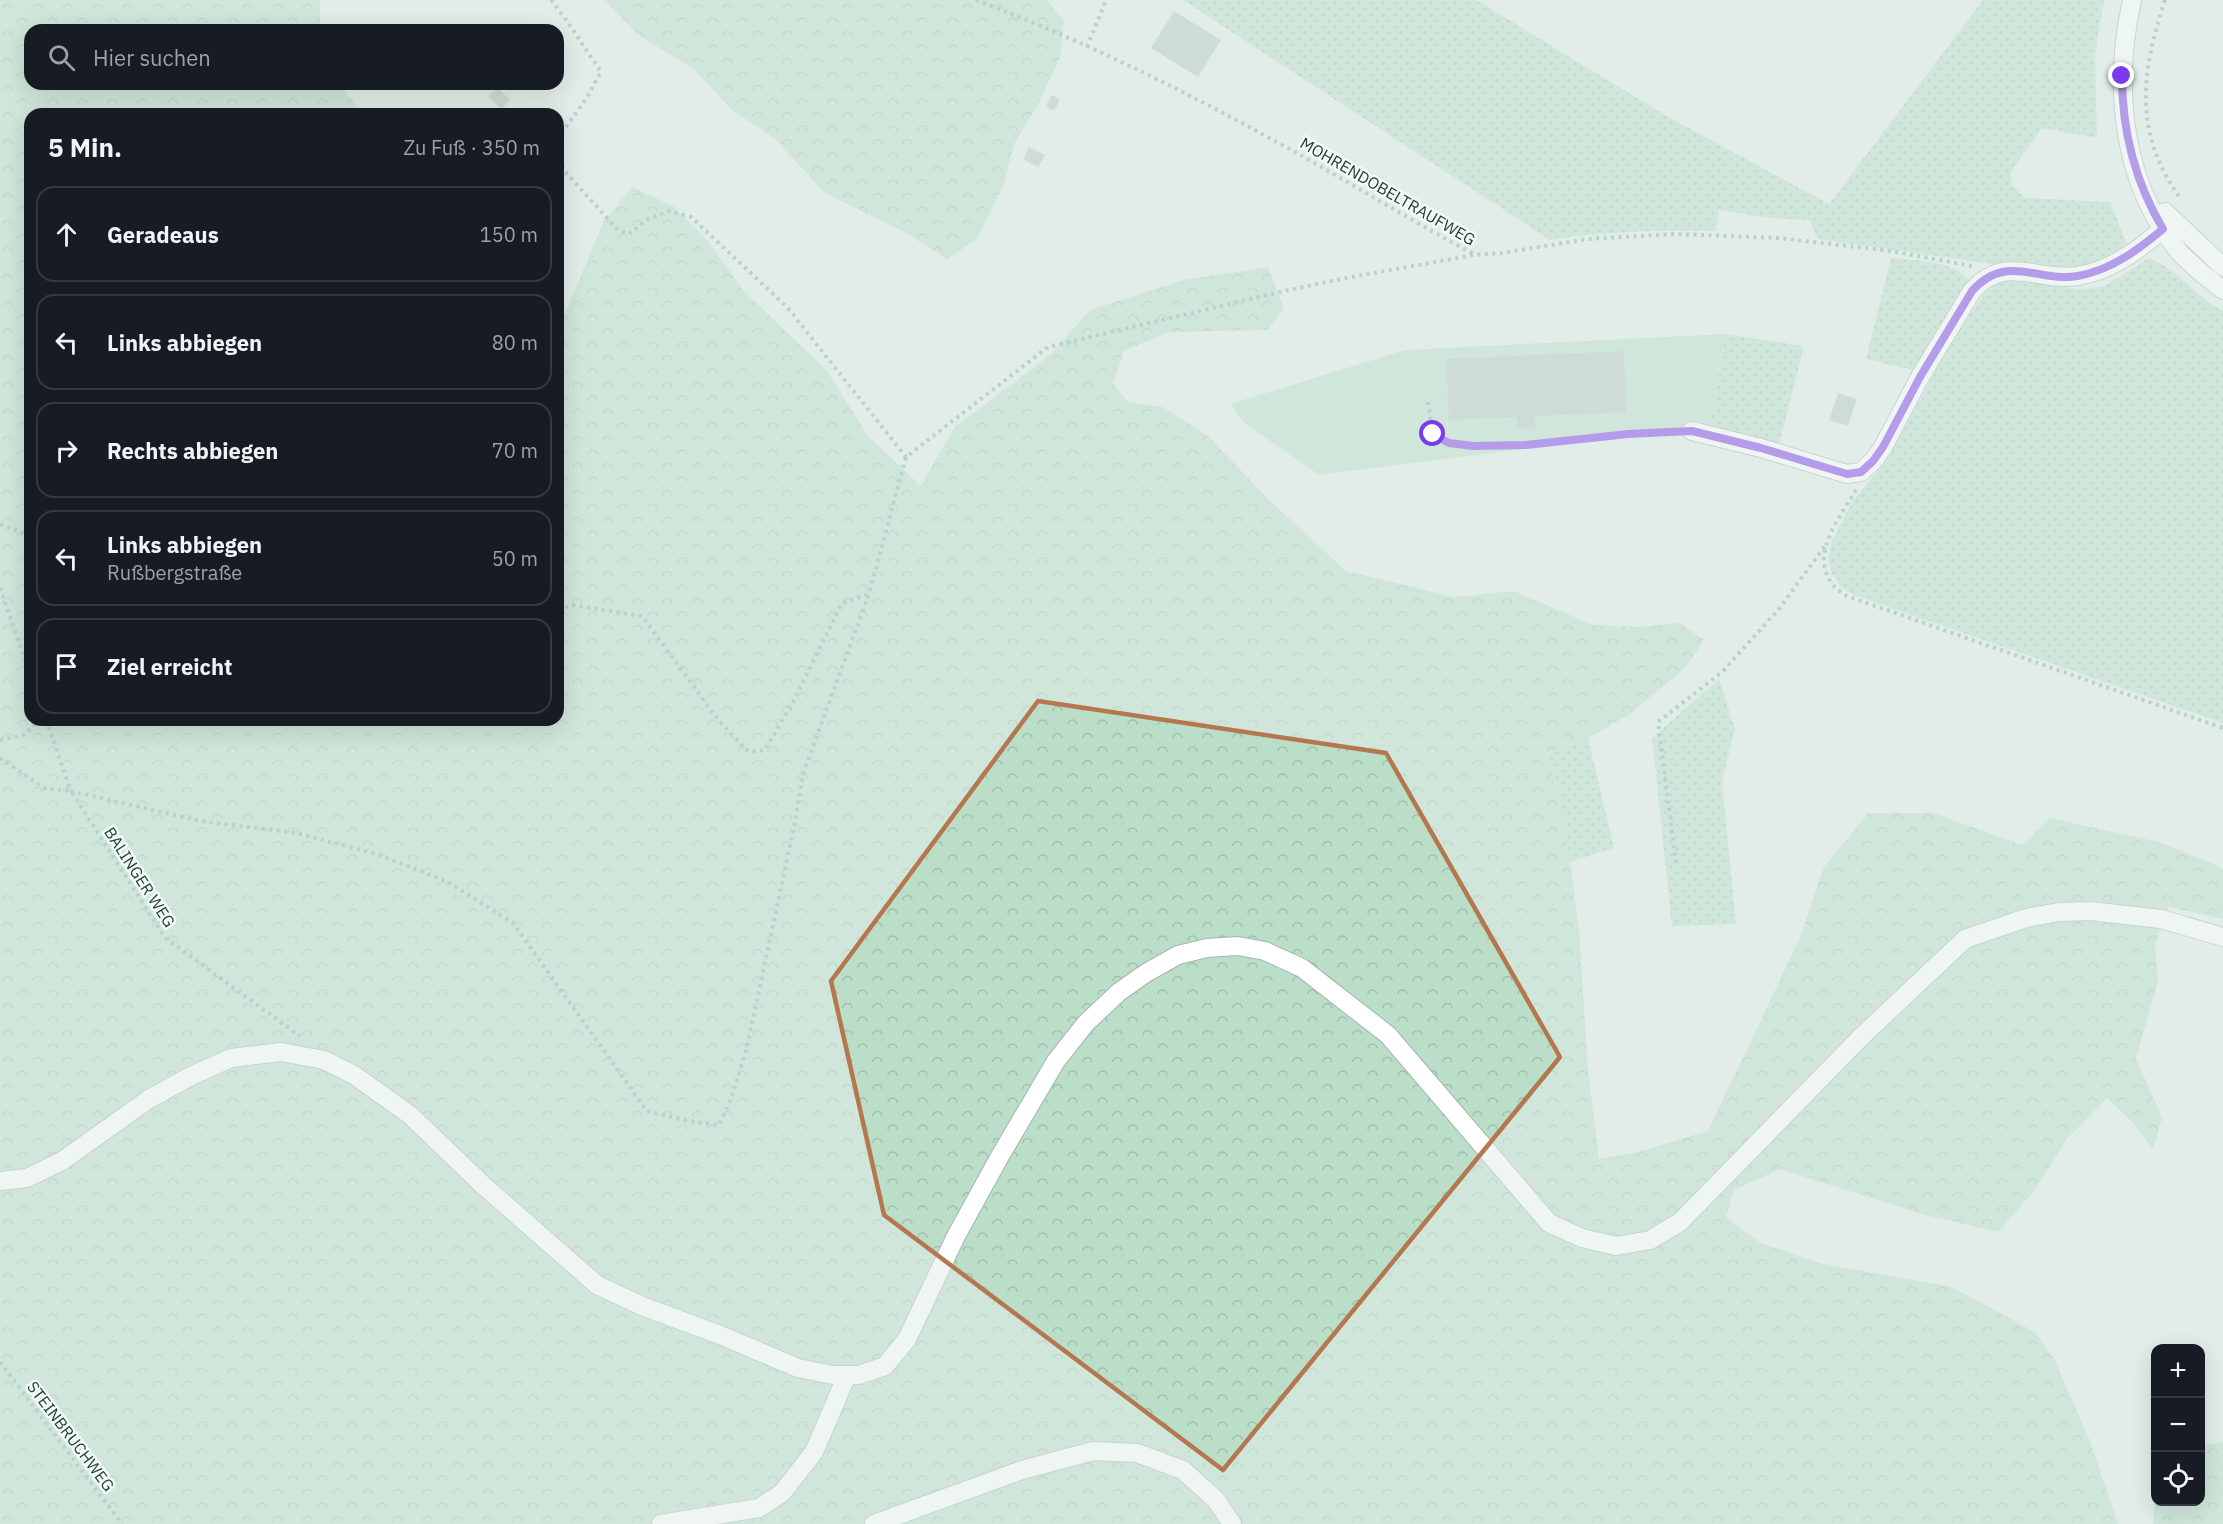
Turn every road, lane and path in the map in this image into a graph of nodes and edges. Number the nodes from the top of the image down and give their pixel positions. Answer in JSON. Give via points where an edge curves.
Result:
{"nodes":[{"id":1,"x":550,"y":0,"type":"edge"},
{"id":2,"x":975,"y":0,"type":"edge"},
{"id":3,"x":1106,"y":0,"type":"edge"},
{"id":4,"x":2132,"y":0,"type":"edge"},
{"id":5,"x":2165,"y":0,"type":"edge"},
{"id":6,"x":1087,"y":46,"type":"junction"},
{"id":7,"x":564,"y":130,"type":"edge"},
{"id":8,"x":564,"y":169,"type":"edge"},
{"id":9,"x":2185,"y":205,"type":"dead end"},
{"id":10,"x":2168,"y":225,"type":"junction"},
{"id":11,"x":1474,"y":255,"type":"junction"},
{"id":12,"x":2223,"y":267,"type":"edge"},
{"id":13,"x":1999,"y":273,"type":"junction"},
{"id":14,"x":2223,"y":290,"type":"edge"},
{"id":15,"x":1428,"y":402,"type":"dead end"},
{"id":16,"x":1692,"y":431,"type":"joint"},
{"id":17,"x":906,"y":457,"type":"junction"},
{"id":18,"x":1873,"y":461,"type":"junction"},
{"id":19,"x":0,"y":524,"type":"edge"},
{"id":20,"x":24,"y":534,"type":"edge"},
{"id":21,"x":1825,"y":545,"type":"junction"},
{"id":22,"x":0,"y":588,"type":"edge"},
{"id":23,"x":869,"y":594,"type":"junction"},
{"id":24,"x":564,"y":608,"type":"edge"},
{"id":25,"x":24,"y":657,"type":"edge"},
{"id":26,"x":33,"y":726,"type":"edge"},
{"id":27,"x":48,"y":726,"type":"edge"},
{"id":28,"x":2223,"y":728,"type":"edge"},
{"id":29,"x":0,"y":740,"type":"edge"},
{"id":30,"x":0,"y":758,"type":"edge"},
{"id":31,"x":71,"y":791,"type":"junction"},
{"id":32,"x":1676,"y":862,"type":"dead end"},
{"id":33,"x":2223,"y":937,"type":"edge"},
{"id":34,"x":307,"y":1041,"type":"dead end"},
{"id":35,"x":0,"y":1181,"type":"edge"},
{"id":36,"x":0,"y":1362,"type":"edge"},
{"id":37,"x":847,"y":1375,"type":"junction"},
{"id":38,"x":122,"y":1524,"type":"edge"},
{"id":39,"x":661,"y":1524,"type":"edge"},
{"id":40,"x":874,"y":1524,"type":"edge"},
{"id":41,"x":1232,"y":1524,"type":"edge"}],
"edges":[{"from":1,"to":7,"type":"path","via":[[601,72]]},
{"from":2,"to":6,"type":"path","name":"MOHRENDOBELTRAUFWEG"},
{"from":3,"to":6,"type":"path"},
{"from":4,"to":10,"type":"street","via":[[2124,50],[2125,129],[2150,205]]},
{"from":5,"to":9,"type":"path","via":[[2146,82],[2147,124],[2158,162]]},
{"from":6,"to":11,"type":"path","name":"MOHRENDOBELTRAUFWEG","via":[[1285,146]]},
{"from":8,"to":17,"type":"path","via":[[618,230],[628,234],[646,219],[669,211],[691,217],[787,307]]},
{"from":10,"to":12,"type":"street"},
{"from":10,"to":13,"type":"street","via":[[2129,255],[2093,272],[2076,276]]},
{"from":10,"to":14,"type":"street","via":[[2182,255]]},
{"from":11,"to":13,"type":"path","name":"MOHRENDOBELTRAUFWEG","via":[[1588,239],[1676,234],[1778,238],[1891,251]]},
{"from":11,"to":17,"type":"path","via":[[1284,291],[1048,347]]},
{"from":13,"to":18,"type":"street","via":[[1982,280],[1972,291]]},
{"from":15,"to":16,"type":"path","via":[[1433,434],[1449,443],[1473,446]]},
{"from":16,"to":18,"type":"street","via":[[1847,474],[1861,472]]},
{"from":17,"to":23,"type":"path"},
{"from":18,"to":21,"type":"path"},
{"from":19,"to":20,"type":"path"},
{"from":21,"to":28,"type":"path","via":[[1824,564],[1832,585],[1847,596]]},
{"from":21,"to":32,"type":"path","via":[[1779,609],[1722,672],[1658,722]]},
{"from":22,"to":25,"type":"path"},
{"from":23,"to":24,"type":"path","via":[[842,603],[765,750],[749,752],[719,720],[642,616],[572,605]]},
{"from":23,"to":31,"type":"path","via":[[803,774],[747,1047],[719,1125],[647,1111],[513,923],[448,882],[380,855],[297,833],[200,821]]},
{"from":26,"to":29,"type":"path","via":[[24,735]]},
{"from":27,"to":31,"type":"path","name":"BALINGER WEG"},
{"from":30,"to":31,"type":"path","via":[[44,788]]},
{"from":31,"to":34,"type":"path","name":"BALINGER WEG","via":[[165,938]]},
{"from":33,"to":37,"type":"street","via":[[2161,919],[2090,911],[2026,918],[1965,939],[1860,1037],[1680,1222],[1650,1240],[1616,1246],[1582,1238],[1549,1223],[1388,1035],[1302,968],[1264,951],[1238,946],[1178,955],[1119,993],[1086,1023],[1056,1061],[956,1236],[907,1339],[885,1366],[859,1376]]},
{"from":35,"to":37,"type":"street","via":[[27,1178],[62,1161],[149,1099],[231,1058],[281,1052],[324,1060],[354,1075],[410,1115],[597,1286],[798,1368]]},
{"from":36,"to":38,"type":"path","name":"STEINBRUCHWEG"},
{"from":37,"to":39,"type":"street","via":[[814,1452],[782,1493],[759,1508]]},
{"from":40,"to":41,"type":"street","via":[[1022,1470],[1093,1451],[1137,1453],[1183,1470],[1216,1500]]}]}
